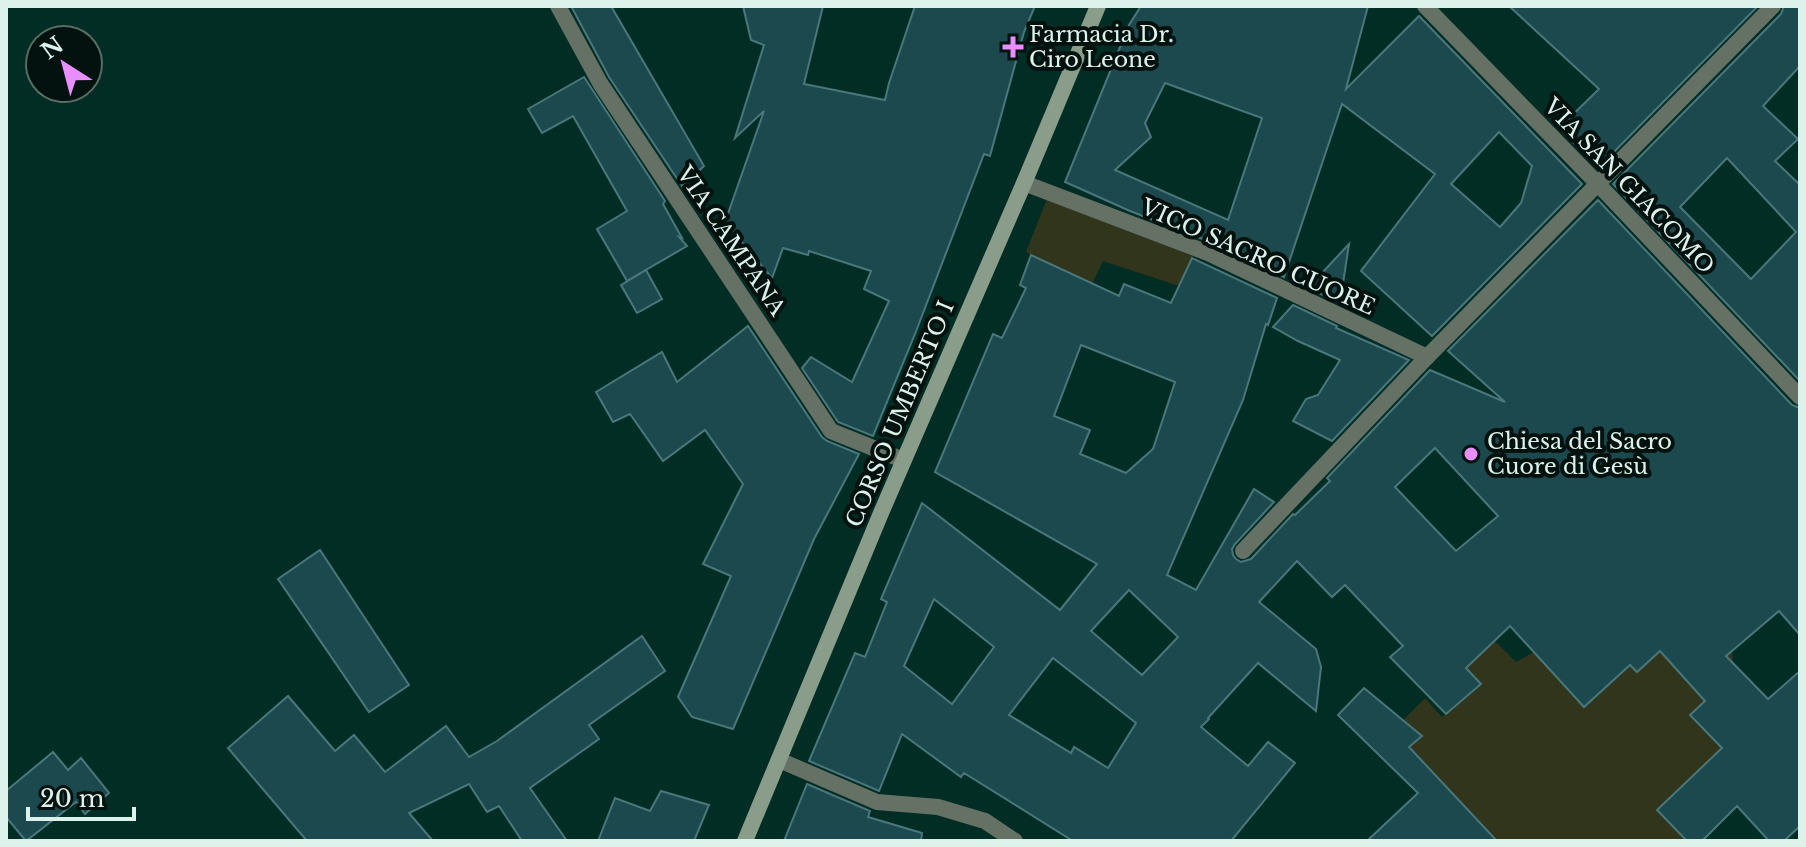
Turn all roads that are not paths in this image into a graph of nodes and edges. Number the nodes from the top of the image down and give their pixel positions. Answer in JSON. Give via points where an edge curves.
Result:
{"nodes":[{"id":1,"x":558,"y":6,"type":"edge"},
{"id":2,"x":1098,"y":6,"type":"edge"},
{"id":3,"x":1425,"y":6,"type":"edge"},
{"id":4,"x":1773,"y":6,"type":"edge"},
{"id":5,"x":1024,"y":183,"type":"junction"},
{"id":6,"x":1597,"y":183,"type":"junction"},
{"id":7,"x":1427,"y":357,"type":"junction"},
{"id":8,"x":1800,"y":397,"type":"edge"},
{"id":9,"x":903,"y":460,"type":"junction"},
{"id":10,"x":1243,"y":551,"type":"dead end"},
{"id":11,"x":779,"y":760,"type":"junction"},
{"id":12,"x":745,"y":841,"type":"edge"},
{"id":13,"x":1015,"y":841,"type":"edge"}],
"edges":[{"from":1,"to":9,"type":"street","name":"VIA CAMPANA","via":[[600,83],[831,431]]},
{"from":2,"to":5,"type":"main road","name":"CORSO UMBERTO I"},
{"from":3,"to":6,"type":"street","name":"VIA SAN GIACOMO"},
{"from":4,"to":6,"type":"street"},
{"from":5,"to":7,"type":"street","name":"VICO SACRO CUORE","via":[[1208,253]]},
{"from":5,"to":9,"type":"main road","name":"CORSO UMBERTO I"},
{"from":6,"to":7,"type":"street"},
{"from":6,"to":8,"type":"street","name":"VIA SAN GIACOMO"},
{"from":7,"to":10,"type":"street"},
{"from":9,"to":11,"type":"main road","name":"CORSO UMBERTO I"},
{"from":11,"to":12,"type":"main road","name":"CORSO UMBERTO I"},
{"from":11,"to":13,"type":"street","via":[[877,802],[938,807],[985,821]]}]}
